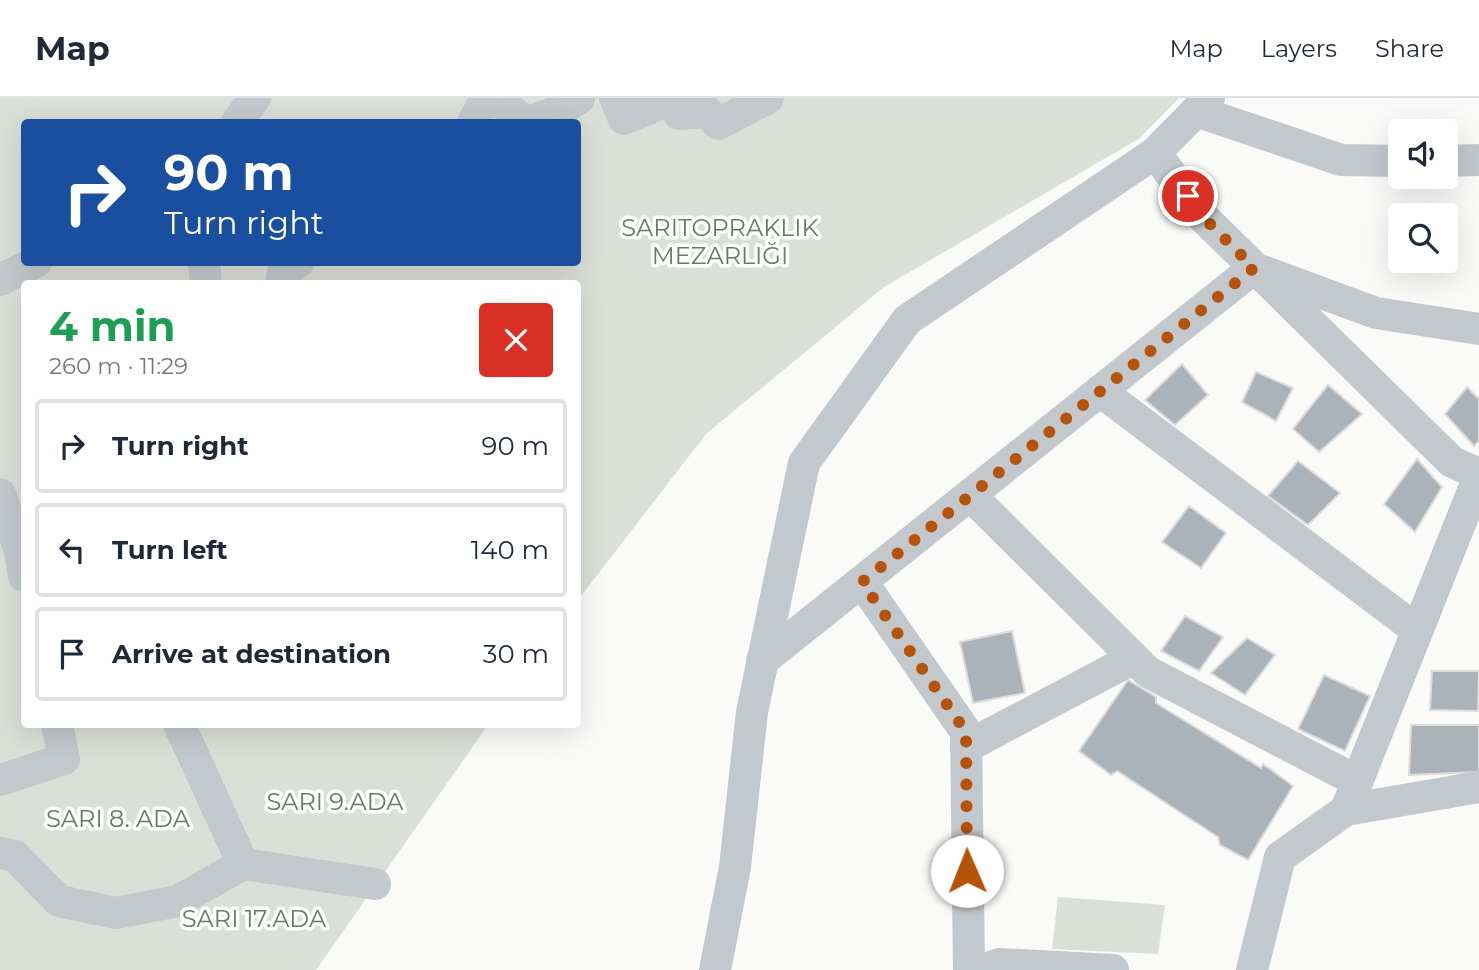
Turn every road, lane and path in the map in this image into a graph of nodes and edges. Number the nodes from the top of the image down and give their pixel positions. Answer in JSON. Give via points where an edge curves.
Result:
{"nodes":[{"id":1,"x":255,"y":98,"type":"edge"},
{"id":2,"x":486,"y":98,"type":"edge"},
{"id":3,"x":495,"y":98,"type":"edge"},
{"id":4,"x":579,"y":98,"type":"edge"},
{"id":5,"x":615,"y":98,"type":"edge"},
{"id":6,"x":674,"y":98,"type":"edge"},
{"id":7,"x":768,"y":98,"type":"edge"},
{"id":8,"x":1202,"y":105,"type":"edge"},
{"id":9,"x":239,"y":119,"type":"edge"},
{"id":10,"x":475,"y":119,"type":"edge"},
{"id":11,"x":524,"y":119,"type":"edge"},
{"id":12,"x":536,"y":119,"type":"edge"},
{"id":13,"x":1155,"y":153,"type":"junction"},
{"id":14,"x":1388,"y":160,"type":"edge"},
{"id":15,"x":1479,"y":160,"type":"edge"},
{"id":16,"x":1458,"y":161,"type":"edge"},
{"id":17,"x":28,"y":266,"type":"edge"},
{"id":18,"x":292,"y":266,"type":"edge"},
{"id":19,"x":1254,"y":268,"type":"junction"},
{"id":20,"x":0,"y":280,"type":"edge"},
{"id":21,"x":282,"y":280,"type":"edge"},
{"id":22,"x":1479,"y":329,"type":"edge"},
{"id":23,"x":1100,"y":391,"type":"junction"},
{"id":24,"x":1479,"y":475,"type":"edge"},
{"id":25,"x":0,"y":494,"type":"edge"},
{"id":26,"x":970,"y":495,"type":"junction"},
{"id":27,"x":21,"y":559,"type":"edge"},
{"id":28,"x":862,"y":582,"type":"junction"},
{"id":29,"x":1418,"y":630,"type":"junction"},
{"id":30,"x":1134,"y":658,"type":"junction"},
{"id":31,"x":762,"y":661,"type":"junction"},
{"id":32,"x":58,"y":728,"type":"edge"},
{"id":33,"x":181,"y":728,"type":"edge"},
{"id":34,"x":966,"y":747,"type":"junction"},
{"id":35,"x":0,"y":780,"type":"edge"},
{"id":36,"x":1479,"y":787,"type":"edge"},
{"id":37,"x":1352,"y":795,"type":"junction"},
{"id":38,"x":0,"y":853,"type":"edge"},
{"id":39,"x":243,"y":864,"type":"junction"},
{"id":40,"x":375,"y":884,"type":"dead end"},
{"id":41,"x":715,"y":970,"type":"edge"},
{"id":42,"x":969,"y":970,"type":"edge"},
{"id":43,"x":982,"y":970,"type":"edge"},
{"id":44,"x":1114,"y":970,"type":"edge"},
{"id":45,"x":1252,"y":970,"type":"edge"}],
"edges":[{"from":1,"to":9,"type":"street"},
{"from":2,"to":10,"type":"street"},
{"from":3,"to":11,"type":"street"},
{"from":4,"to":12,"type":"street"},
{"from":5,"to":6,"type":"street","via":[[624,119]]},
{"from":6,"to":7,"type":"street","via":[[679,114],[707,112],[718,124]]},
{"from":8,"to":13,"type":"street"},
{"from":8,"to":14,"type":"street","via":[[1341,160]]},
{"from":13,"to":19,"type":"street","via":[[1204,218]]},
{"from":13,"to":31,"type":"street","via":[[906,320],[804,464]]},
{"from":15,"to":16,"type":"street"},
{"from":17,"to":20,"type":"street"},
{"from":18,"to":21,"type":"street","via":[[283,272]]},
{"from":19,"to":22,"type":"street","via":[[1376,313]]},
{"from":19,"to":23,"type":"street"},
{"from":19,"to":24,"type":"street","via":[[1452,462]]},
{"from":23,"to":26,"type":"street"},
{"from":23,"to":29,"type":"street"},
{"from":24,"to":29,"type":"street"},
{"from":25,"to":27,"type":"street"},
{"from":26,"to":28,"type":"street"},
{"from":26,"to":30,"type":"street"},
{"from":28,"to":31,"type":"street"},
{"from":28,"to":34,"type":"street","via":[[966,732]]},
{"from":29,"to":37,"type":"street"},
{"from":30,"to":34,"type":"street"},
{"from":30,"to":37,"type":"street","via":[[1148,672]]},
{"from":31,"to":41,"type":"street","via":[[735,867]]},
{"from":32,"to":35,"type":"street","via":[[64,759]]},
{"from":33,"to":39,"type":"street"},
{"from":34,"to":42,"type":"street"},
{"from":36,"to":37,"type":"street"},
{"from":37,"to":45,"type":"street","via":[[1280,858]]},
{"from":38,"to":39,"type":"street","via":[[15,856],[59,901],[116,914],[178,901]]},
{"from":39,"to":40,"type":"street"},
{"from":43,"to":44,"type":"street","via":[[999,964]]}]}
